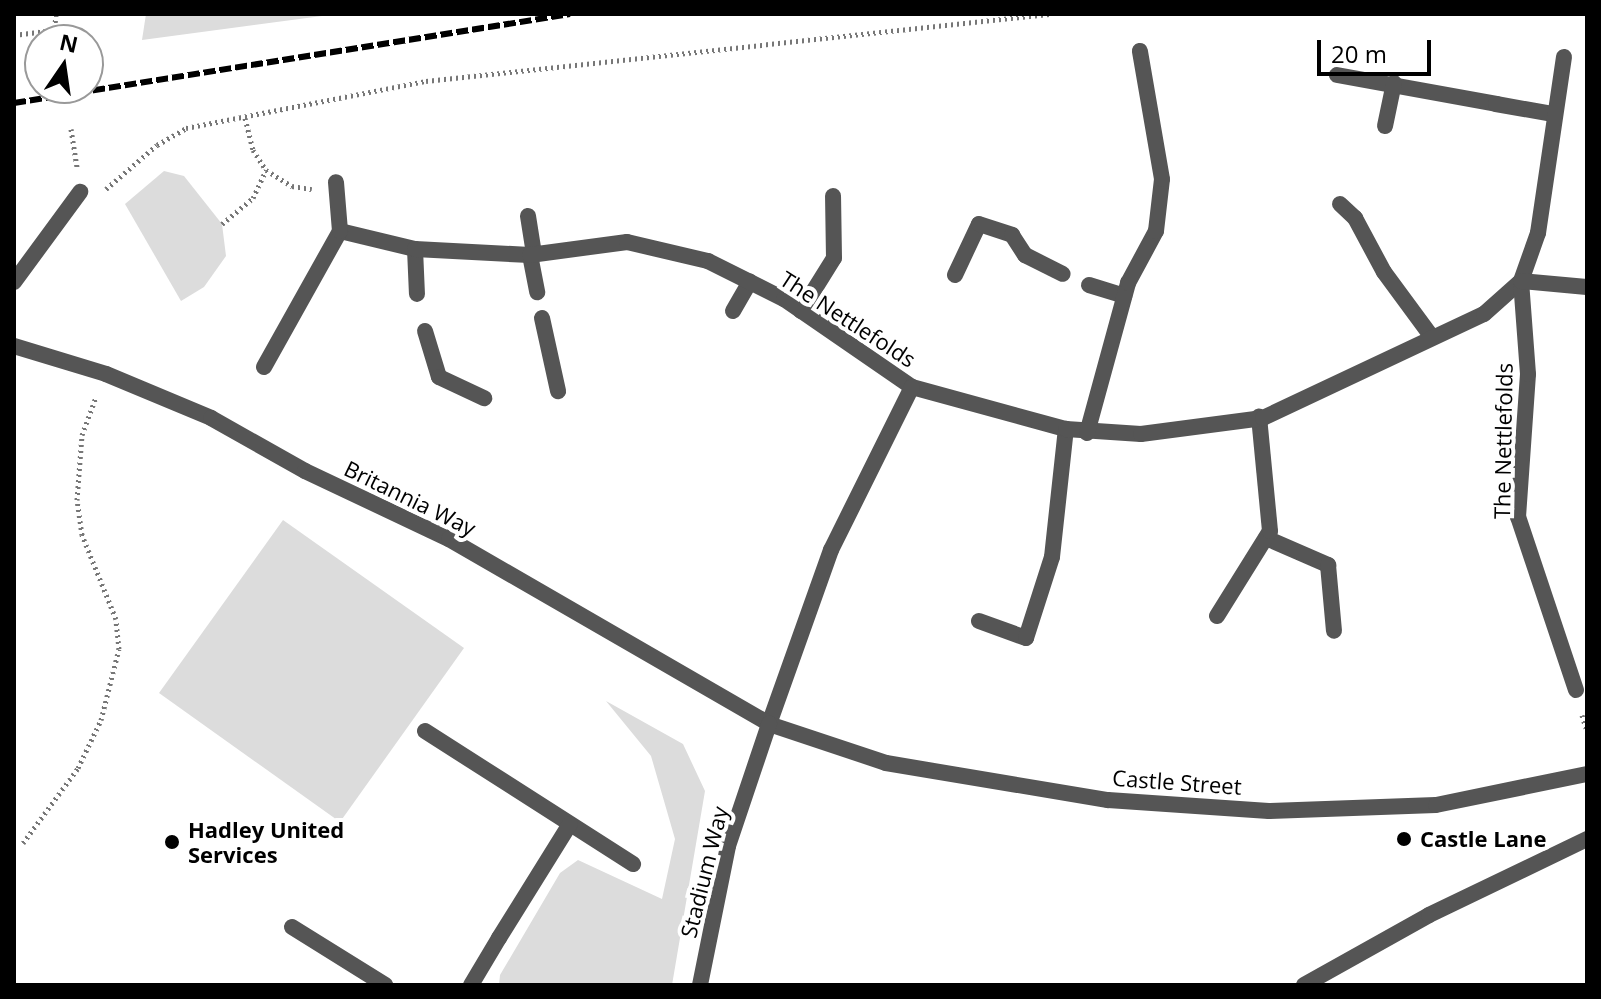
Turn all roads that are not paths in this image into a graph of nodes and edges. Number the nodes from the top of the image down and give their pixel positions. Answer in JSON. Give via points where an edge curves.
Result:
{"nodes":[{"id":1,"x":1140,"y":51,"type":"dead end"},
{"id":2,"x":1564,"y":57,"type":"dead end"},
{"id":3,"x":1337,"y":75,"type":"dead end"},
{"id":4,"x":1394,"y":83,"type":"junction"},
{"id":5,"x":1552,"y":114,"type":"junction"},
{"id":6,"x":1385,"y":126,"type":"dead end"},
{"id":7,"x":337,"y":187,"type":"road end"},
{"id":8,"x":80,"y":192,"type":"road end"},
{"id":9,"x":833,"y":196,"type":"dead end"},
{"id":10,"x":1340,"y":204,"type":"dead end"},
{"id":11,"x":528,"y":216,"type":"dead end"},
{"id":12,"x":340,"y":231,"type":"junction"},
{"id":13,"x":415,"y":249,"type":"junction"},
{"id":14,"x":532,"y":255,"type":"junction"},
{"id":15,"x":1063,"y":274,"type":"dead end"},
{"id":16,"x":955,"y":275,"type":"dead end"},
{"id":17,"x":1521,"y":281,"type":"junction"},
{"id":18,"x":14,"y":282,"type":"edge"},
{"id":19,"x":750,"y":282,"type":"junction"},
{"id":20,"x":1089,"y":285,"type":"dead end"},
{"id":21,"x":1587,"y":287,"type":"edge"},
{"id":22,"x":537,"y":292,"type":"dead end"},
{"id":23,"x":417,"y":294,"type":"dead end"},
{"id":24,"x":1124,"y":296,"type":"junction"},
{"id":25,"x":733,"y":311,"type":"dead end"},
{"id":26,"x":801,"y":311,"type":"junction"},
{"id":27,"x":542,"y":318,"type":"dead end"},
{"id":28,"x":425,"y":331,"type":"dead end"},
{"id":29,"x":1432,"y":337,"type":"junction"},
{"id":30,"x":14,"y":346,"type":"edge"},
{"id":31,"x":264,"y":367,"type":"dead end"},
{"id":32,"x":912,"y":387,"type":"junction"},
{"id":33,"x":558,"y":391,"type":"dead end"},
{"id":34,"x":484,"y":398,"type":"dead end"},
{"id":35,"x":1259,"y":417,"type":"junction"},
{"id":36,"x":1066,"y":429,"type":"junction"},
{"id":37,"x":1087,"y":433,"type":"junction"},
{"id":38,"x":1266,"y":538,"type":"junction"},
{"id":39,"x":1217,"y":616,"type":"dead end"},
{"id":40,"x":979,"y":621,"type":"dead end"},
{"id":41,"x":1334,"y":631,"type":"dead end"},
{"id":42,"x":1576,"y":690,"type":"dead end"},
{"id":43,"x":769,"y":724,"type":"junction"},
{"id":44,"x":425,"y":731,"type":"dead end"},
{"id":45,"x":1587,"y":774,"type":"edge"},
{"id":46,"x":570,"y":824,"type":"junction"},
{"id":47,"x":1587,"y":839,"type":"edge"},
{"id":48,"x":633,"y":864,"type":"dead end"},
{"id":49,"x":292,"y":927,"type":"dead end"},
{"id":50,"x":385,"y":985,"type":"edge"},
{"id":51,"x":471,"y":985,"type":"edge"},
{"id":52,"x":700,"y":985,"type":"edge"},
{"id":53,"x":1304,"y":985,"type":"edge"}],
"edges":[{"from":1,"to":24,"type":"street","via":[[1162,179],[1156,231]]},
{"from":2,"to":5,"type":"street","name":"The Nettlefolds"},
{"from":3,"to":4,"type":"street"},
{"from":4,"to":5,"type":"street"},
{"from":4,"to":6,"type":"street"},
{"from":5,"to":17,"type":"street","name":"The Nettlefolds","via":[[1538,233]]},
{"from":7,"to":12,"type":"street"},
{"from":8,"to":18,"type":"street"},
{"from":9,"to":26,"type":"street","via":[[834,258]]},
{"from":10,"to":29,"type":"street","via":[[1355,218],[1384,272]]},
{"from":11,"to":14,"type":"street"},
{"from":12,"to":13,"type":"street","name":"The Nettlefolds"},
{"from":12,"to":31,"type":"street"},
{"from":13,"to":14,"type":"street","name":"The Nettlefolds"},
{"from":13,"to":23,"type":"street"},
{"from":14,"to":19,"type":"street","name":"The Nettlefolds","via":[[627,242],[708,261]]},
{"from":14,"to":22,"type":"street"},
{"from":15,"to":16,"type":"street","via":[[1025,255],[1012,235],[979,224]]},
{"from":17,"to":21,"type":"street"},
{"from":17,"to":29,"type":"street","name":"The Nettlefolds","via":[[1484,314]]},
{"from":17,"to":42,"type":"street","name":"The Nettlefolds","via":[[1528,374],[1518,517]]},
{"from":19,"to":25,"type":"street"},
{"from":19,"to":26,"type":"street","name":"The Nettlefolds"},
{"from":20,"to":24,"type":"street"},
{"from":24,"to":37,"type":"street"},
{"from":26,"to":32,"type":"street","name":"The Nettlefolds"},
{"from":27,"to":33,"type":"street"},
{"from":28,"to":34,"type":"street","via":[[439,377]]},
{"from":29,"to":35,"type":"street","name":"The Nettlefolds"},
{"from":30,"to":43,"type":"street","name":"Britannia Way","via":[[106,374],[211,418],[305,471],[449,539]]},
{"from":32,"to":36,"type":"street","name":"The Nettlefolds"},
{"from":32,"to":43,"type":"street","name":"The Nettlefolds","via":[[831,550]]},
{"from":35,"to":37,"type":"street","name":"The Nettlefolds","via":[[1141,434]]},
{"from":35,"to":38,"type":"street","via":[[1270,531]]},
{"from":36,"to":37,"type":"street","name":"The Nettlefolds"},
{"from":36,"to":40,"type":"street","via":[[1052,557],[1026,638]]},
{"from":38,"to":39,"type":"street"},
{"from":38,"to":41,"type":"street","via":[[1328,565]]},
{"from":43,"to":45,"type":"street","name":"Castle Street","via":[[886,763],[1108,800],[1269,811],[1436,805]]},
{"from":43,"to":52,"type":"street","name":"Stadium Way","via":[[728,846]]},
{"from":44,"to":46,"type":"street"},
{"from":46,"to":48,"type":"street"},
{"from":46,"to":51,"type":"street"},
{"from":47,"to":53,"type":"street","via":[[1429,915]]},
{"from":49,"to":50,"type":"street"}]}
